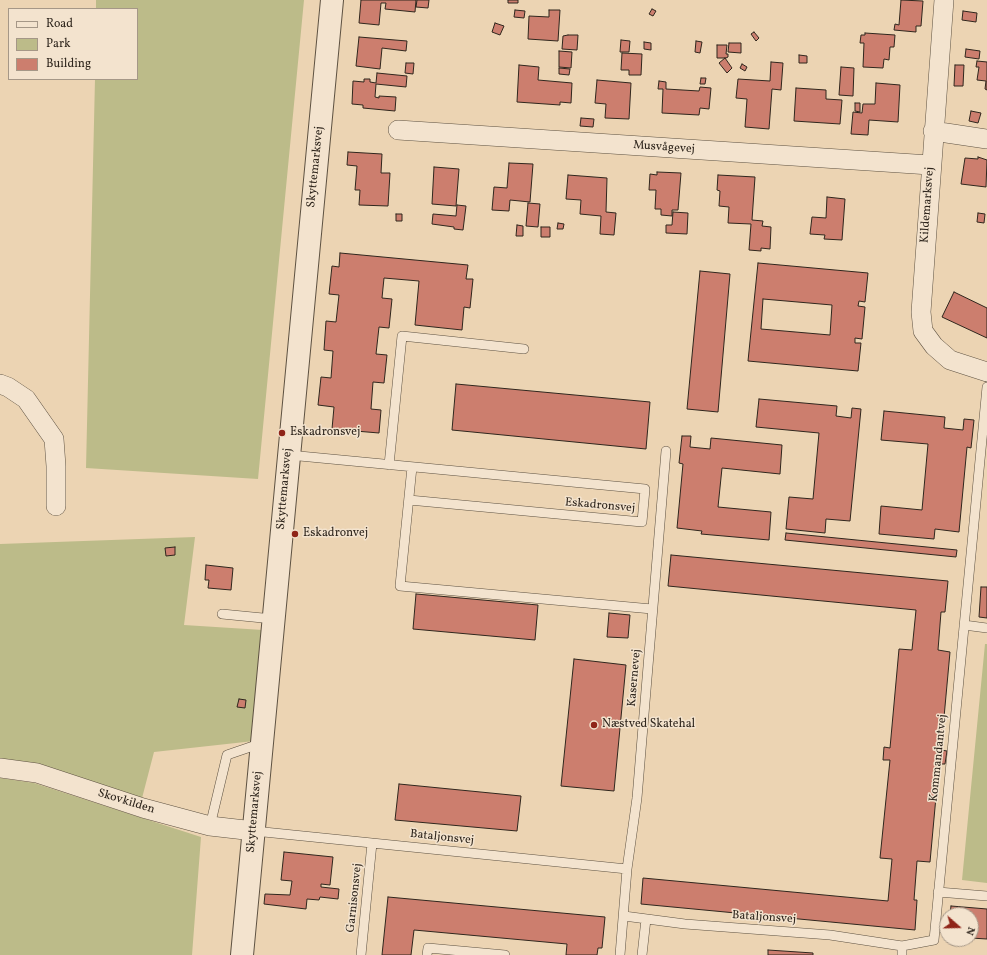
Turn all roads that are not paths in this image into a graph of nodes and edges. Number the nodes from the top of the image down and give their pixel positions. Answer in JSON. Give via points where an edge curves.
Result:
{"nodes":[{"id":1,"x":332,"y":0,"type":"edge"},
{"id":2,"x":944,"y":0,"type":"edge"},
{"id":3,"x":398,"y":130,"type":"dead end"},
{"id":4,"x":933,"y":131,"type":"junction"},
{"id":5,"x":987,"y":139,"type":"edge"},
{"id":6,"x":930,"y":165,"type":"junction"},
{"id":7,"x":524,"y":349,"type":"dead end"},
{"id":8,"x":987,"y":372,"type":"edge"},
{"id":9,"x":0,"y":384,"type":"edge"},
{"id":10,"x":987,"y":387,"type":"edge"},
{"id":11,"x":666,"y":451,"type":"dead end"},
{"id":12,"x":288,"y":455,"type":"junction"},
{"id":13,"x":389,"y":465,"type":"junction"},
{"id":14,"x":412,"y":467,"type":"junction"},
{"id":15,"x":409,"y":500,"type":"junction"},
{"id":16,"x":56,"y":506,"type":"dead end"},
{"id":17,"x":652,"y":609,"type":"junction"},
{"id":18,"x":222,"y":614,"type":"dead end"},
{"id":19,"x":273,"y":619,"type":"junction"},
{"id":20,"x":964,"y":625,"type":"junction"},
{"id":21,"x":987,"y":628,"type":"edge"},
{"id":22,"x":262,"y":743,"type":"junction"},
{"id":23,"x":0,"y":768,"type":"edge"},
{"id":24,"x":210,"y":826,"type":"junction"},
{"id":25,"x":254,"y":831,"type":"junction"},
{"id":26,"x":372,"y":843,"type":"junction"},
{"id":27,"x":627,"y":869,"type":"junction"},
{"id":28,"x":938,"y":892,"type":"junction"},
{"id":29,"x":987,"y":896,"type":"edge"},
{"id":30,"x":624,"y":916,"type":"junction"},
{"id":31,"x":646,"y":919,"type":"junction"},
{"id":32,"x":902,"y":950,"type":"edge"},
{"id":33,"x":242,"y":955,"type":"edge"},
{"id":34,"x":361,"y":955,"type":"edge"},
{"id":35,"x":427,"y":955,"type":"edge"},
{"id":36,"x":505,"y":955,"type":"edge"},
{"id":37,"x":620,"y":955,"type":"edge"},
{"id":38,"x":642,"y":955,"type":"edge"}],
"edges":[{"from":1,"to":12,"type":"street","name":"Skyttemarksvej"},
{"from":2,"to":4,"type":"street","name":"Kildemarksvej"},
{"from":3,"to":6,"type":"street","name":"Musvågevej"},
{"from":4,"to":5,"type":"street"},
{"from":4,"to":6,"type":"street","name":"Kildemarksvej"},
{"from":6,"to":8,"type":"street","name":"Kildemarksvej","via":[[920,312],[923,331],[934,346],[950,360]]},
{"from":7,"to":13,"type":"lane","via":[[402,336]]},
{"from":9,"to":16,"type":"street","via":[[26,399],[54,439]]},
{"from":10,"to":20,"type":"lane","name":"Kommandantvej"},
{"from":11,"to":17,"type":"lane","name":"Kasernevej"},
{"from":12,"to":13,"type":"lane","name":"Eskadronsvej"},
{"from":12,"to":19,"type":"street","name":"Skyttemarksvej"},
{"from":13,"to":14,"type":"lane","name":"Eskadronsvej"},
{"from":14,"to":15,"type":"lane"},
{"from":14,"to":15,"type":"lane","name":"Eskadronsvej","via":[[645,489],[643,516],[642,522]]},
{"from":15,"to":17,"type":"lane","via":[[400,586]]},
{"from":17,"to":27,"type":"lane","name":"Kasernevej","via":[[636,798]]},
{"from":18,"to":19,"type":"lane"},
{"from":19,"to":22,"type":"street","name":"Skyttemarksvej"},
{"from":20,"to":21,"type":"lane"},
{"from":20,"to":28,"type":"lane","name":"Kommandantvej"},
{"from":22,"to":24,"type":"lane","via":[[227,755]]},
{"from":22,"to":25,"type":"street","name":"Skyttemarksvej"},
{"from":23,"to":24,"type":"street","name":"Skovkilden","via":[[37,773],[143,808]]},
{"from":24,"to":25,"type":"street","name":"Skovkilden"},
{"from":25,"to":26,"type":"lane","name":"Bataljonsvej"},
{"from":25,"to":33,"type":"street","name":"Skyttemarksvej"},
{"from":26,"to":27,"type":"lane","name":"Bataljonsvej"},
{"from":26,"to":34,"type":"lane","name":"Garnisonsvej"},
{"from":27,"to":30,"type":"lane","name":"Kasernevej"},
{"from":28,"to":29,"type":"lane"},
{"from":28,"to":32,"type":"lane","name":"Kommandantvej","via":[[934,940]]},
{"from":30,"to":31,"type":"lane","name":"Bataljonsvej"},
{"from":30,"to":37,"type":"lane","name":"Kasernevej"},
{"from":31,"to":32,"type":"lane","name":"Bataljonsvej","via":[[830,935]]},
{"from":31,"to":38,"type":"lane"},
{"from":35,"to":36,"type":"lane","via":[[428,948]]}]}
